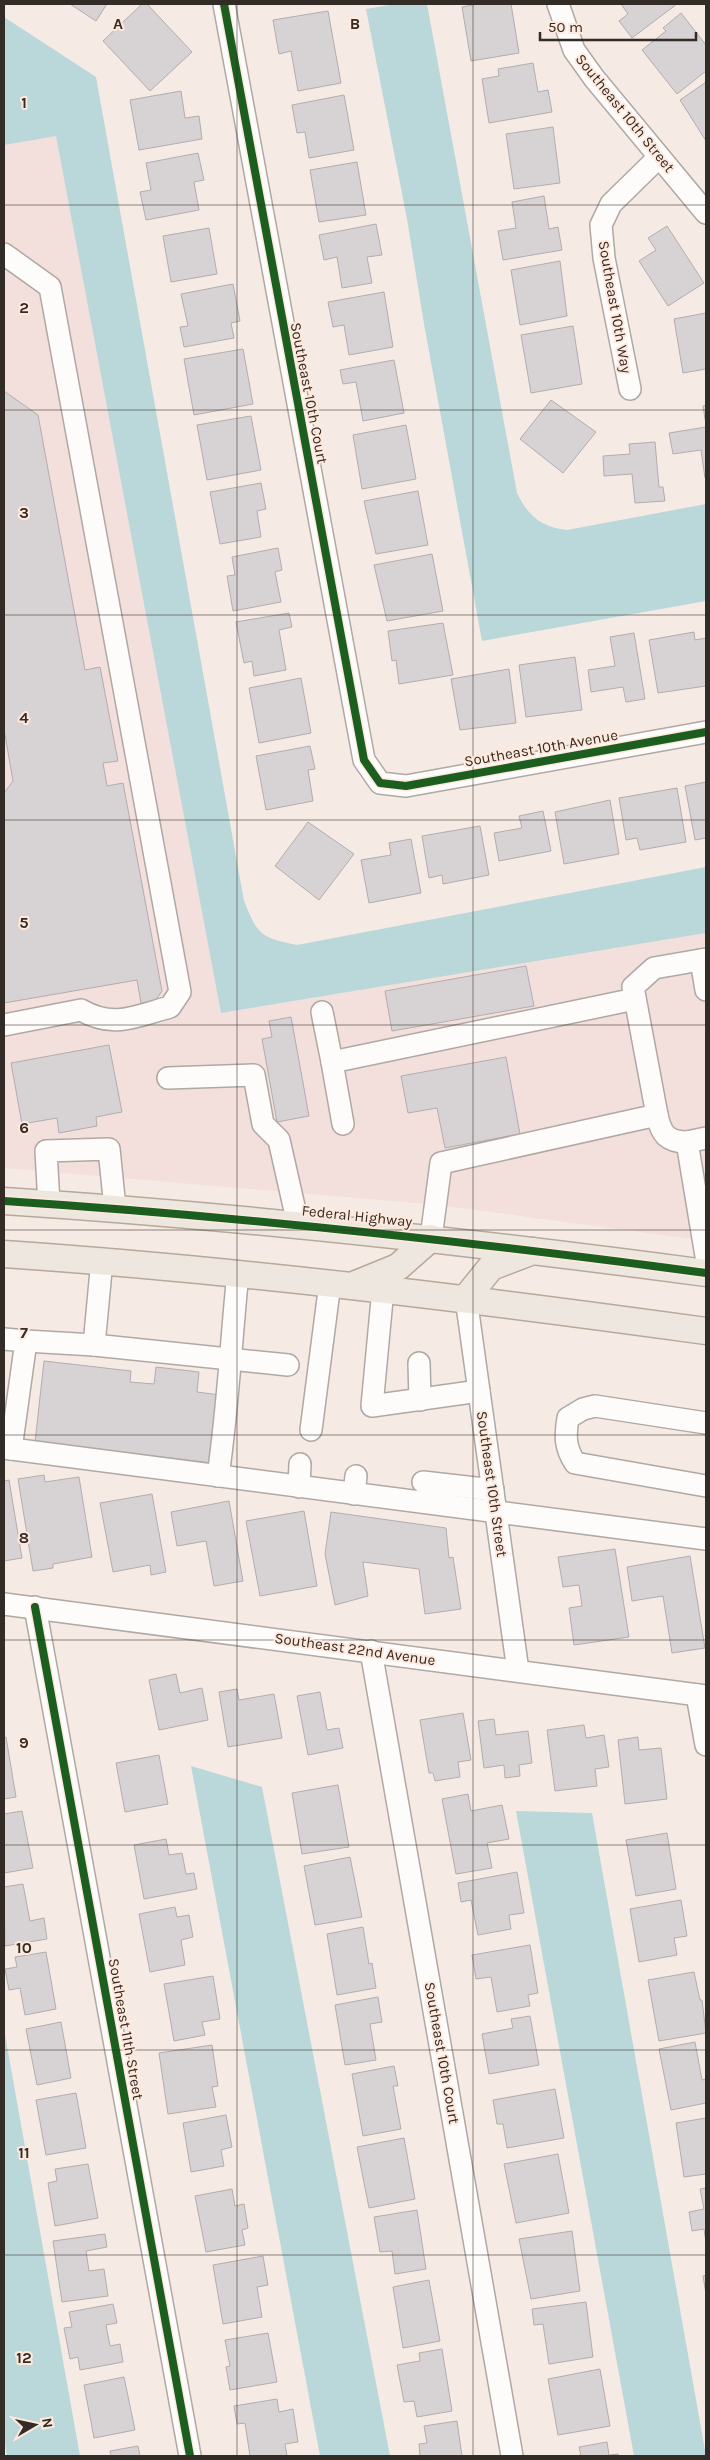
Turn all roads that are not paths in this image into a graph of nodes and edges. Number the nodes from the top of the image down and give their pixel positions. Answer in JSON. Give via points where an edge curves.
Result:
{"nodes":[{"id":1,"x":224,"y":4,"type":"edge"},
{"id":2,"x":558,"y":4,"type":"edge"},
{"id":3,"x":659,"y":157,"type":"junction"},
{"id":4,"x":706,"y":213,"type":"edge"},
{"id":5,"x":4,"y":254,"type":"edge"},
{"id":6,"x":630,"y":389,"type":"dead end"},
{"id":7,"x":706,"y":732,"type":"edge"},
{"id":8,"x":380,"y":783,"type":"joint"},
{"id":9,"x":703,"y":960,"type":"edge"},
{"id":10,"x":706,"y":990,"type":"edge"},
{"id":11,"x":635,"y":999,"type":"junction"},
{"id":12,"x":322,"y":1012,"type":"dead end"},
{"id":13,"x":4,"y":1025,"type":"edge"},
{"id":14,"x":332,"y":1062,"type":"junction"},
{"id":15,"x":168,"y":1078,"type":"dead end"},
{"id":16,"x":657,"y":1115,"type":"junction"},
{"id":17,"x":343,"y":1124,"type":"dead end"},
{"id":18,"x":697,"y":1140,"type":"edge"},
{"id":19,"x":4,"y":1201,"type":"edge"},
{"id":20,"x":49,"y":1204,"type":"junction"},
{"id":21,"x":115,"y":1208,"type":"junction"},
{"id":22,"x":298,"y":1224,"type":"junction"},
{"id":23,"x":432,"y":1238,"type":"junction"},
{"id":24,"x":536,"y":1250,"type":"junction"},
{"id":25,"x":4,"y":1254,"type":"edge"},
{"id":26,"x":706,"y":1256,"type":"edge"},
{"id":27,"x":102,"y":1260,"type":"junction"},
{"id":28,"x":238,"y":1273,"type":"junction"},
{"id":29,"x":706,"y":1273,"type":"edge"},
{"id":30,"x":341,"y":1284,"type":"junction"},
{"id":31,"x":383,"y":1289,"type":"junction"},
{"id":32,"x":466,"y":1298,"type":"junction"},
{"id":33,"x":706,"y":1331,"type":"edge"},
{"id":34,"x":4,"y":1339,"type":"edge"},
{"id":35,"x":26,"y":1341,"type":"junction"},
{"id":36,"x":94,"y":1345,"type":"junction"},
{"id":37,"x":230,"y":1359,"type":"junction"},
{"id":38,"x":419,"y":1363,"type":"dead end"},
{"id":39,"x":288,"y":1365,"type":"dead end"},
{"id":40,"x":479,"y":1391,"type":"junction"},
{"id":41,"x":420,"y":1400,"type":"junction"},
{"id":42,"x":706,"y":1424,"type":"edge"},
{"id":43,"x":311,"y":1430,"type":"dead end"},
{"id":44,"x":8,"y":1449,"type":"edge"},
{"id":45,"x":300,"y":1464,"type":"dead end"},
{"id":46,"x":218,"y":1476,"type":"junction"},
{"id":47,"x":424,"y":1482,"type":"dead end"},
{"id":48,"x":706,"y":1486,"type":"edge"},
{"id":49,"x":299,"y":1487,"type":"junction"},
{"id":50,"x":493,"y":1490,"type":"junction"},
{"id":51,"x":496,"y":1512,"type":"junction"},
{"id":52,"x":706,"y":1539,"type":"edge"},
{"id":53,"x":4,"y":1604,"type":"edge"},
{"id":54,"x":36,"y":1607,"type":"junction"},
{"id":55,"x":371,"y":1651,"type":"junction"},
{"id":56,"x":518,"y":1671,"type":"junction"},
{"id":57,"x":702,"y":1695,"type":"edge"},
{"id":58,"x":706,"y":1745,"type":"edge"},
{"id":59,"x":190,"y":2456,"type":"edge"},
{"id":60,"x":512,"y":2456,"type":"edge"}],
"edges":[{"from":1,"to":8,"type":"street","name":"Southeast 10th Court","via":[[364,760]]},
{"from":2,"to":3,"type":"street","name":"Southeast 10th Street","via":[[574,50]]},
{"from":3,"to":4,"type":"street","name":"Southeast 10th Street"},
{"from":3,"to":6,"type":"street","name":"Southeast 10th Way","via":[[611,204],[601,225],[604,258]]},
{"from":5,"to":13,"type":"street","via":[[50,287],[180,992],[170,1007],[117,1021],[97,1019],[81,1010]]},
{"from":7,"to":8,"type":"street","name":"Southeast 10th Avenue","via":[[406,786]]},
{"from":9,"to":10,"type":"street"},
{"from":9,"to":11,"type":"street","via":[[654,968],[633,987]]},
{"from":11,"to":14,"type":"street"},
{"from":11,"to":16,"type":"street"},
{"from":12,"to":14,"type":"street"},
{"from":14,"to":17,"type":"street"},
{"from":15,"to":22,"type":"street","via":[[254,1075],[263,1124],[279,1140]]},
{"from":16,"to":18,"type":"street","via":[[666,1138],[676,1142]]},
{"from":16,"to":23,"type":"street","via":[[441,1163]]},
{"from":18,"to":26,"type":"street"},
{"from":19,"to":20,"type":"main road","name":"Federal Highway"},
{"from":20,"to":21,"type":"main road","name":"Federal Highway"},
{"from":20,"to":21,"type":"street","via":[[46,1151],[109,1149]]},
{"from":21,"to":22,"type":"main road","name":"Federal Highway"},
{"from":22,"to":23,"type":"main road","name":"Federal Highway"},
{"from":23,"to":24,"type":"main road","name":"Federal Highway"},
{"from":23,"to":30,"type":"main road","via":[[398,1267]]},
{"from":24,"to":29,"type":"main road","name":"Federal Highway"},
{"from":24,"to":32,"type":"main road","via":[[491,1267]]},
{"from":25,"to":27,"type":"main road"},
{"from":27,"to":28,"type":"main road"},
{"from":27,"to":36,"type":"street"},
{"from":28,"to":30,"type":"main road"},
{"from":28,"to":37,"type":"street"},
{"from":30,"to":31,"type":"main road"},
{"from":30,"to":43,"type":"street"},
{"from":31,"to":32,"type":"main road"},
{"from":31,"to":41,"type":"street","via":[[372,1406]]},
{"from":32,"to":33,"type":"main road"},
{"from":32,"to":40,"type":"street","name":"Southeast 10th Street"},
{"from":34,"to":35,"type":"street"},
{"from":35,"to":36,"type":"street"},
{"from":35,"to":44,"type":"street"},
{"from":36,"to":37,"type":"street"},
{"from":37,"to":39,"type":"street"},
{"from":37,"to":46,"type":"street","via":[[230,1387]]},
{"from":38,"to":41,"type":"street"},
{"from":40,"to":41,"type":"street"},
{"from":40,"to":50,"type":"street","name":"Southeast 10th Street"},
{"from":42,"to":48,"type":"street","via":[[595,1406],[568,1418],[565,1438],[567,1450],[575,1463]]},
{"from":44,"to":46,"type":"street"},
{"from":45,"to":49,"type":"street"},
{"from":46,"to":49,"type":"street"},
{"from":47,"to":50,"type":"street"},
{"from":49,"to":51,"type":"street","via":[[355,1485]]},
{"from":50,"to":51,"type":"street","name":"Southeast 10th Street"},
{"from":51,"to":52,"type":"street"},
{"from":51,"to":56,"type":"street","name":"Southeast 10th Street"},
{"from":53,"to":54,"type":"street","name":"Southeast 22nd Avenue"},
{"from":54,"to":55,"type":"street","name":"Southeast 22nd Avenue"},
{"from":54,"to":59,"type":"street","name":"Southeast 11th Street"},
{"from":55,"to":56,"type":"street","name":"Southeast 22nd Avenue"},
{"from":55,"to":60,"type":"street","name":"Southeast 10th Court"},
{"from":56,"to":57,"type":"street","name":"Southeast 22nd Avenue"},
{"from":57,"to":58,"type":"street"}]}
